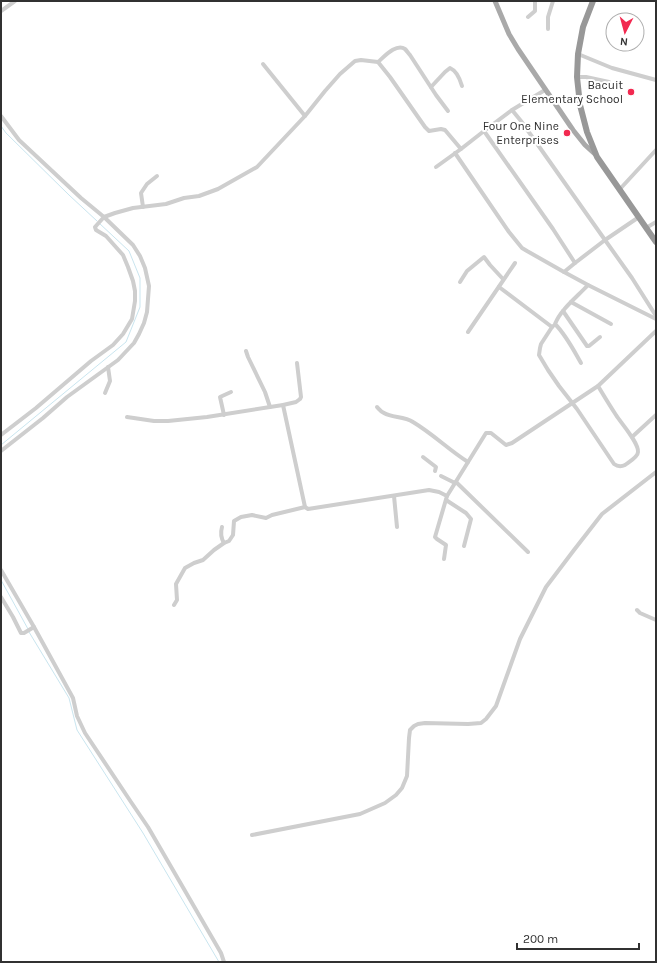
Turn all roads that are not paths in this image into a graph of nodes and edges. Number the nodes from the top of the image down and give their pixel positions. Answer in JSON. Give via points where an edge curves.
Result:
{"nodes":[{"id":1,"x":15,"y":1,"type":"edge"},
{"id":2,"x":495,"y":1,"type":"edge"},
{"id":3,"x":535,"y":1,"type":"edge"},
{"id":4,"x":553,"y":1,"type":"edge"},
{"id":5,"x":593,"y":1,"type":"edge"},
{"id":6,"x":1,"y":11,"type":"edge"},
{"id":7,"x":528,"y":17,"type":"dead end"},
{"id":8,"x":548,"y":29,"type":"dead end"},
{"id":9,"x":578,"y":54,"type":"junction"},
{"id":10,"x":378,"y":62,"type":"junction"},
{"id":11,"x":263,"y":64,"type":"dead end"},
{"id":12,"x":577,"y":77,"type":"junction"},
{"id":13,"x":656,"y":80,"type":"edge"},
{"id":14,"x":609,"y":82,"type":"dead end"},
{"id":15,"x":462,"y":86,"type":"dead end"},
{"id":16,"x":431,"y":87,"type":"junction"},
{"id":17,"x":545,"y":90,"type":"junction"},
{"id":18,"x":512,"y":110,"type":"junction"},
{"id":19,"x":448,"y":111,"type":"dead end"},
{"id":20,"x":1,"y":116,"type":"edge"},
{"id":21,"x":305,"y":116,"type":"junction"},
{"id":22,"x":484,"y":131,"type":"junction"},
{"id":23,"x":461,"y":149,"type":"junction"},
{"id":24,"x":656,"y":150,"type":"edge"},
{"id":25,"x":455,"y":153,"type":"junction"},
{"id":26,"x":598,"y":157,"type":"junction"},
{"id":27,"x":436,"y":167,"type":"dead end"},
{"id":28,"x":157,"y":176,"type":"dead end"},
{"id":29,"x":620,"y":189,"type":"junction"},
{"id":30,"x":143,"y":207,"type":"junction"},
{"id":31,"x":638,"y":217,"type":"junction"},
{"id":32,"x":103,"y":218,"type":"junction"},
{"id":33,"x":656,"y":222,"type":"edge"},
{"id":34,"x":646,"y":228,"type":"junction"},
{"id":35,"x":605,"y":240,"type":"junction"},
{"id":36,"x":656,"y":242,"type":"edge"},
{"id":37,"x":515,"y":263,"type":"dead end"},
{"id":38,"x":575,"y":263,"type":"junction"},
{"id":39,"x":564,"y":272,"type":"junction"},
{"id":40,"x":504,"y":279,"type":"junction"},
{"id":41,"x":460,"y":282,"type":"dead end"},
{"id":42,"x":588,"y":285,"type":"junction"},
{"id":43,"x":499,"y":287,"type":"junction"},
{"id":44,"x":571,"y":302,"type":"junction"},
{"id":45,"x":563,"y":311,"type":"junction"},
{"id":46,"x":656,"y":318,"type":"edge"},
{"id":47,"x":611,"y":324,"type":"dead end"},
{"id":48,"x":554,"y":325,"type":"junction"},
{"id":49,"x":656,"y":331,"type":"edge"},
{"id":50,"x":468,"y":332,"type":"dead end"},
{"id":51,"x":600,"y":336,"type":"dead end"},
{"id":52,"x":246,"y":351,"type":"dead end"},
{"id":53,"x":581,"y":362,"type":"dead end"},
{"id":54,"x":297,"y":363,"type":"dead end"},
{"id":55,"x":108,"y":367,"type":"junction"},
{"id":56,"x":598,"y":386,"type":"junction"},
{"id":57,"x":231,"y":392,"type":"dead end"},
{"id":58,"x":105,"y":393,"type":"dead end"},
{"id":59,"x":572,"y":403,"type":"junction"},
{"id":60,"x":283,"y":405,"type":"junction"},
{"id":61,"x":270,"y":407,"type":"junction"},
{"id":62,"x":376,"y":408,"type":"dead end"},
{"id":63,"x":224,"y":415,"type":"junction"},
{"id":64,"x":656,"y":416,"type":"edge"},
{"id":65,"x":127,"y":417,"type":"dead end"},
{"id":66,"x":1,"y":436,"type":"edge"},
{"id":67,"x":632,"y":437,"type":"junction"},
{"id":68,"x":1,"y":451,"type":"edge"},
{"id":69,"x":423,"y":457,"type":"dead end"},
{"id":70,"x":468,"y":462,"type":"junction"},
{"id":71,"x":435,"y":471,"type":"dead end"},
{"id":72,"x":656,"y":472,"type":"edge"},
{"id":73,"x":441,"y":476,"type":"dead end"},
{"id":74,"x":455,"y":483,"type":"junction"},
{"id":75,"x":394,"y":496,"type":"junction"},
{"id":76,"x":447,"y":498,"type":"junction"},
{"id":77,"x":305,"y":507,"type":"junction"},
{"id":78,"x":222,"y":527,"type":"dead end"},
{"id":79,"x":397,"y":527,"type":"dead end"},
{"id":80,"x":224,"y":543,"type":"junction"},
{"id":81,"x":464,"y":546,"type":"dead end"},
{"id":82,"x":528,"y":552,"type":"dead end"},
{"id":83,"x":444,"y":558,"type":"dead end"},
{"id":84,"x":1,"y":570,"type":"edge"},
{"id":85,"x":1,"y":597,"type":"edge"},
{"id":86,"x":174,"y":606,"type":"dead end"},
{"id":87,"x":637,"y":610,"type":"dead end"},
{"id":88,"x":656,"y":620,"type":"edge"},
{"id":89,"x":33,"y":628,"type":"junction"},
{"id":90,"x":252,"y":835,"type":"dead end"},
{"id":91,"x":224,"y":962,"type":"edge"}],
"edges":[{"from":1,"to":6,"type":"street"},
{"from":2,"to":17,"type":"main road","via":[[512,39]]},
{"from":3,"to":7,"type":"street","via":[[535,12]]},
{"from":4,"to":8,"type":"street","via":[[548,17]]},
{"from":5,"to":9,"type":"highway","via":[[583,27]]},
{"from":9,"to":12,"type":"highway"},
{"from":9,"to":13,"type":"street","via":[[612,68]]},
{"from":10,"to":16,"type":"street","via":[[396,48],[404,49]]},
{"from":10,"to":21,"type":"street","via":[[355,61],[340,74]]},
{"from":10,"to":23,"type":"street","via":[[425,127],[429,131],[445,130]]},
{"from":11,"to":21,"type":"street"},
{"from":12,"to":14,"type":"street"},
{"from":12,"to":26,"type":"highway","via":[[580,105]]},
{"from":15,"to":16,"type":"street","via":[[457,74],[450,68]]},
{"from":16,"to":19,"type":"street"},
{"from":17,"to":18,"type":"street"},
{"from":17,"to":26,"type":"main road","via":[[573,130]]},
{"from":18,"to":22,"type":"street"},
{"from":18,"to":35,"type":"street"},
{"from":20,"to":32,"type":"street","via":[[19,140]]},
{"from":21,"to":30,"type":"street","via":[[257,167],[218,189],[166,204]]},
{"from":22,"to":23,"type":"street"},
{"from":22,"to":38,"type":"street"},
{"from":23,"to":25,"type":"street"},
{"from":24,"to":29,"type":"street"},
{"from":25,"to":27,"type":"street"},
{"from":25,"to":39,"type":"street","via":[[522,248]]},
{"from":26,"to":29,"type":"highway"},
{"from":28,"to":30,"type":"street","via":[[141,193]]},
{"from":29,"to":31,"type":"highway"},
{"from":30,"to":32,"type":"street"},
{"from":31,"to":34,"type":"highway"},
{"from":31,"to":35,"type":"street"},
{"from":32,"to":55,"type":"street","via":[[133,245],[145,268],[149,286],[147,312],[139,334],[126,352]]},
{"from":32,"to":66,"type":"street","via":[[96,225],[96,230],[106,236],[123,256],[133,281],[135,301],[132,319],[113,345]]},
{"from":33,"to":34,"type":"street"},
{"from":34,"to":36,"type":"highway"},
{"from":35,"to":38,"type":"street"},
{"from":35,"to":46,"type":"street"},
{"from":37,"to":40,"type":"street"},
{"from":38,"to":39,"type":"street"},
{"from":39,"to":42,"type":"street"},
{"from":40,"to":41,"type":"street","via":[[484,257],[467,270]]},
{"from":40,"to":43,"type":"street"},
{"from":42,"to":44,"type":"street"},
{"from":42,"to":46,"type":"street"},
{"from":43,"to":48,"type":"street"},
{"from":43,"to":50,"type":"street"},
{"from":44,"to":45,"type":"street"},
{"from":44,"to":47,"type":"street"},
{"from":45,"to":48,"type":"street"},
{"from":45,"to":51,"type":"street","via":[[587,346]]},
{"from":48,"to":53,"type":"street","via":[[570,343]]},
{"from":48,"to":59,"type":"street","via":[[541,344],[539,355]]},
{"from":49,"to":56,"type":"street"},
{"from":52,"to":61,"type":"street","via":[[266,392]]},
{"from":54,"to":60,"type":"street","via":[[300,399]]},
{"from":55,"to":58,"type":"street","via":[[110,381]]},
{"from":55,"to":68,"type":"street"},
{"from":56,"to":59,"type":"street"},
{"from":56,"to":67,"type":"street"},
{"from":57,"to":63,"type":"street","via":[[220,397]]},
{"from":59,"to":67,"type":"street","via":[[616,466],[624,465],[637,456],[638,448]]},
{"from":59,"to":70,"type":"street","via":[[508,445],[491,433],[486,433]]},
{"from":60,"to":61,"type":"street"},
{"from":60,"to":77,"type":"street"},
{"from":61,"to":63,"type":"street"},
{"from":62,"to":70,"type":"street","via":[[384,414],[412,421]]},
{"from":63,"to":65,"type":"street","via":[[168,421]]},
{"from":64,"to":67,"type":"street"},
{"from":69,"to":71,"type":"street","via":[[436,467]]},
{"from":70,"to":74,"type":"street"},
{"from":72,"to":90,"type":"street","via":[[602,514],[546,587],[520,639],[496,706],[486,719],[481,723],[425,722],[414,726],[410,730],[407,776],[402,788],[385,803],[360,814]]},
{"from":73,"to":74,"type":"street"},
{"from":74,"to":76,"type":"street"},
{"from":74,"to":82,"type":"street"},
{"from":75,"to":76,"type":"street","via":[[429,490],[439,492]]},
{"from":75,"to":77,"type":"street","via":[[308,509]]},
{"from":75,"to":79,"type":"street"},
{"from":76,"to":81,"type":"street","via":[[471,519]]},
{"from":76,"to":83,"type":"street","via":[[435,537],[446,545]]},
{"from":77,"to":80,"type":"street","via":[[266,518],[252,515],[236,519],[233,535]]},
{"from":78,"to":80,"type":"street","via":[[220,535]]},
{"from":80,"to":86,"type":"street","via":[[203,560],[185,568],[176,584],[177,600]]},
{"from":84,"to":89,"type":"street"},
{"from":85,"to":89,"type":"street","via":[[21,633]]},
{"from":87,"to":88,"type":"street"},
{"from":89,"to":91,"type":"street","via":[[73,698],[77,716],[85,733],[148,827]]}]}
